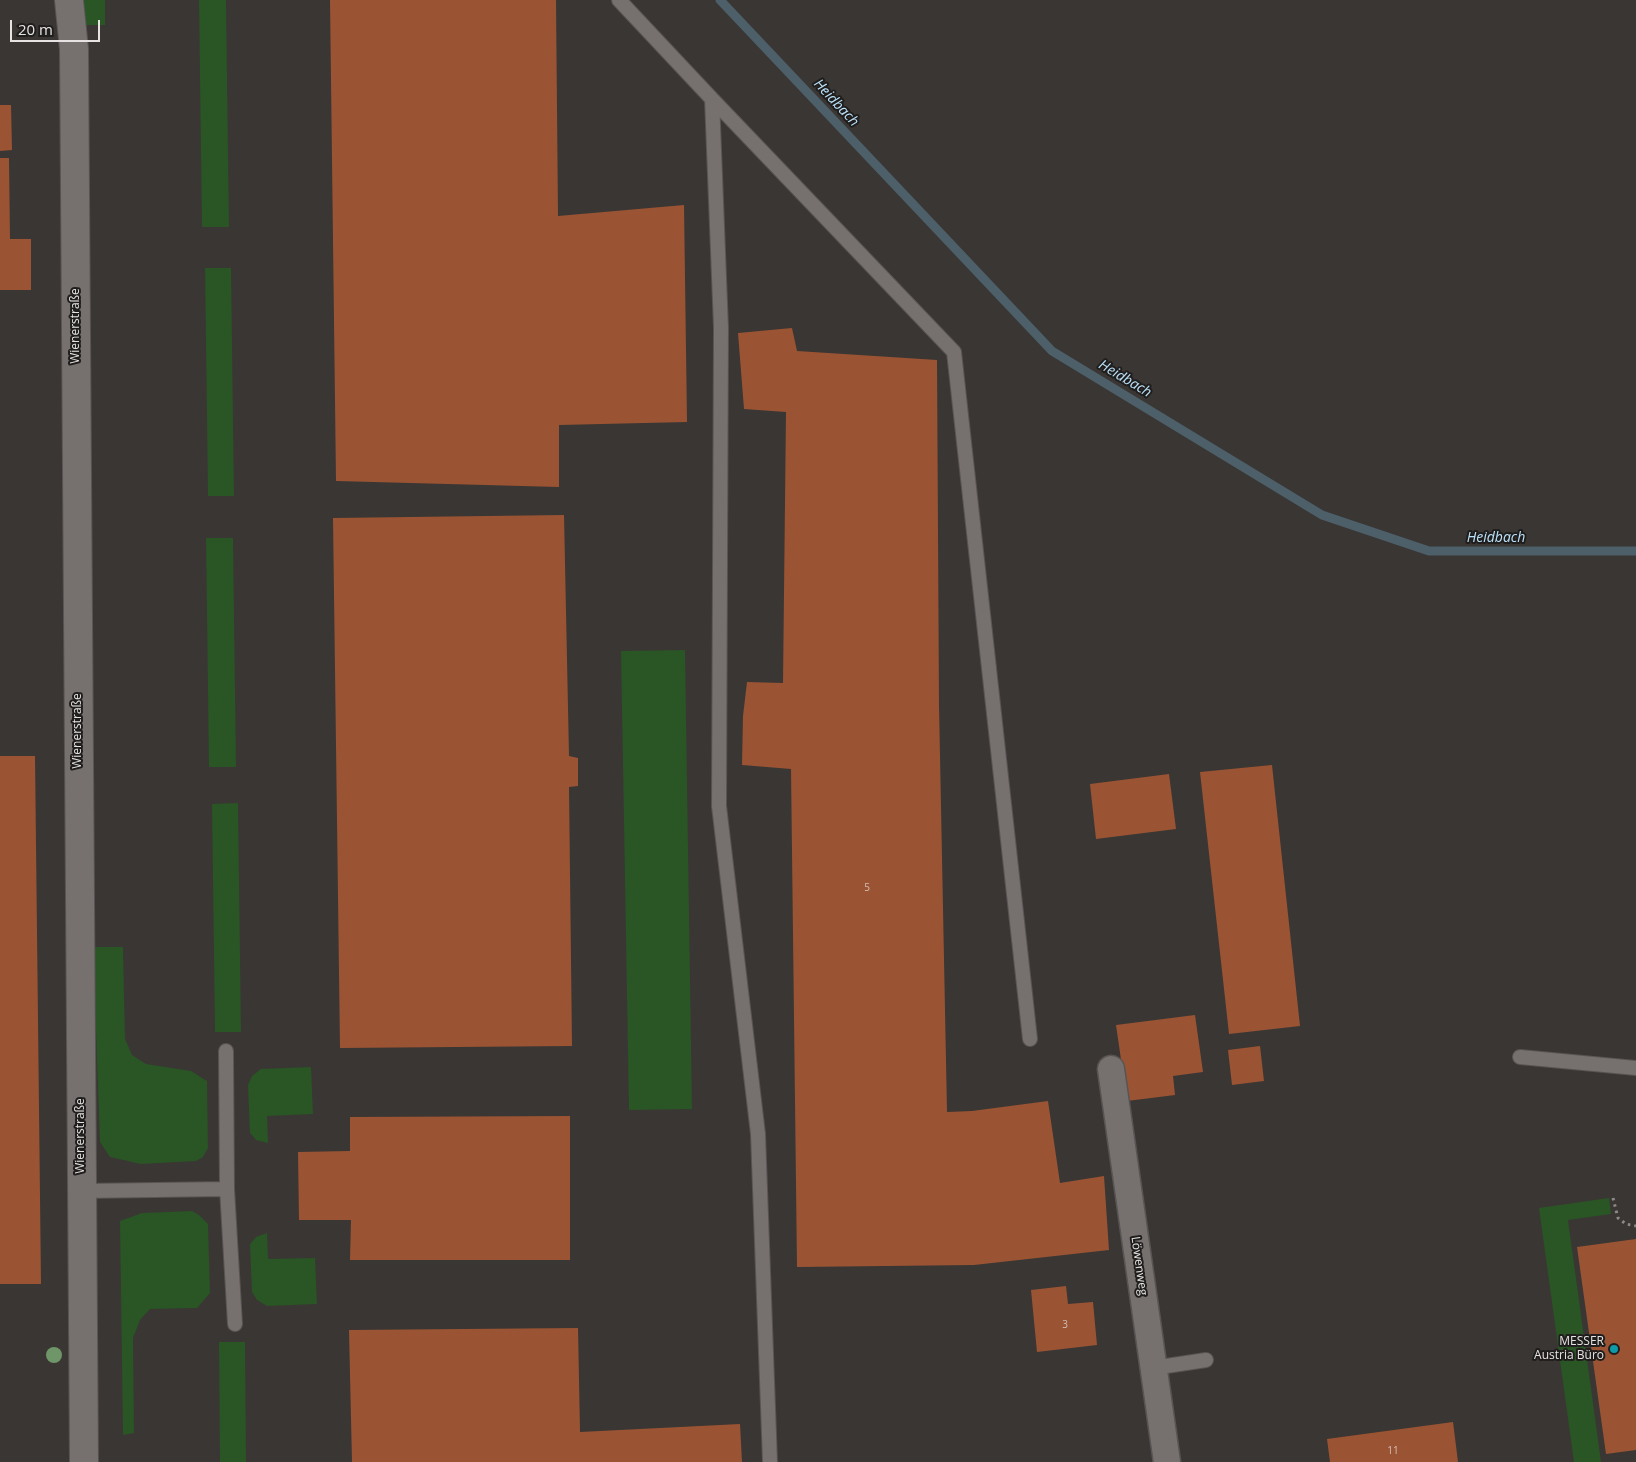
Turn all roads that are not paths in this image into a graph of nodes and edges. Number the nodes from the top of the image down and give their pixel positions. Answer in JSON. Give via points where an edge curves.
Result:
{"nodes":[{"id":1,"x":69,"y":0,"type":"edge"},
{"id":2,"x":619,"y":0,"type":"edge"},
{"id":3,"x":712,"y":99,"type":"junction"},
{"id":4,"x":1030,"y":1039,"type":"dead end"},
{"id":5,"x":226,"y":1051,"type":"dead end"},
{"id":6,"x":1520,"y":1057,"type":"dead end"},
{"id":7,"x":1636,"y":1068,"type":"edge"},
{"id":8,"x":1111,"y":1069,"type":"dead end"},
{"id":9,"x":226,"y":1189,"type":"junction"},
{"id":10,"x":82,"y":1191,"type":"junction"},
{"id":11,"x":235,"y":1324,"type":"dead end"},
{"id":12,"x":1206,"y":1360,"type":"dead end"},
{"id":13,"x":1153,"y":1368,"type":"junction"},
{"id":14,"x":84,"y":1462,"type":"edge"},
{"id":15,"x":770,"y":1462,"type":"edge"},
{"id":16,"x":1167,"y":1462,"type":"edge"}],
"edges":[{"from":1,"to":10,"type":"street","name":"Wienerstraße","via":[[74,49]]},
{"from":2,"to":3,"type":"lane"},
{"from":3,"to":4,"type":"lane","via":[[954,352]]},
{"from":3,"to":15,"type":"lane","via":[[721,328],[719,806],[758,1134]]},
{"from":5,"to":9,"type":"lane"},
{"from":6,"to":7,"type":"lane"},
{"from":8,"to":13,"type":"street","name":"Löwenweg"},
{"from":9,"to":10,"type":"lane"},
{"from":9,"to":11,"type":"lane"},
{"from":10,"to":14,"type":"street","name":"Wienerstraße"},
{"from":12,"to":13,"type":"lane"},
{"from":13,"to":16,"type":"street","name":"Löwenweg"}]}
